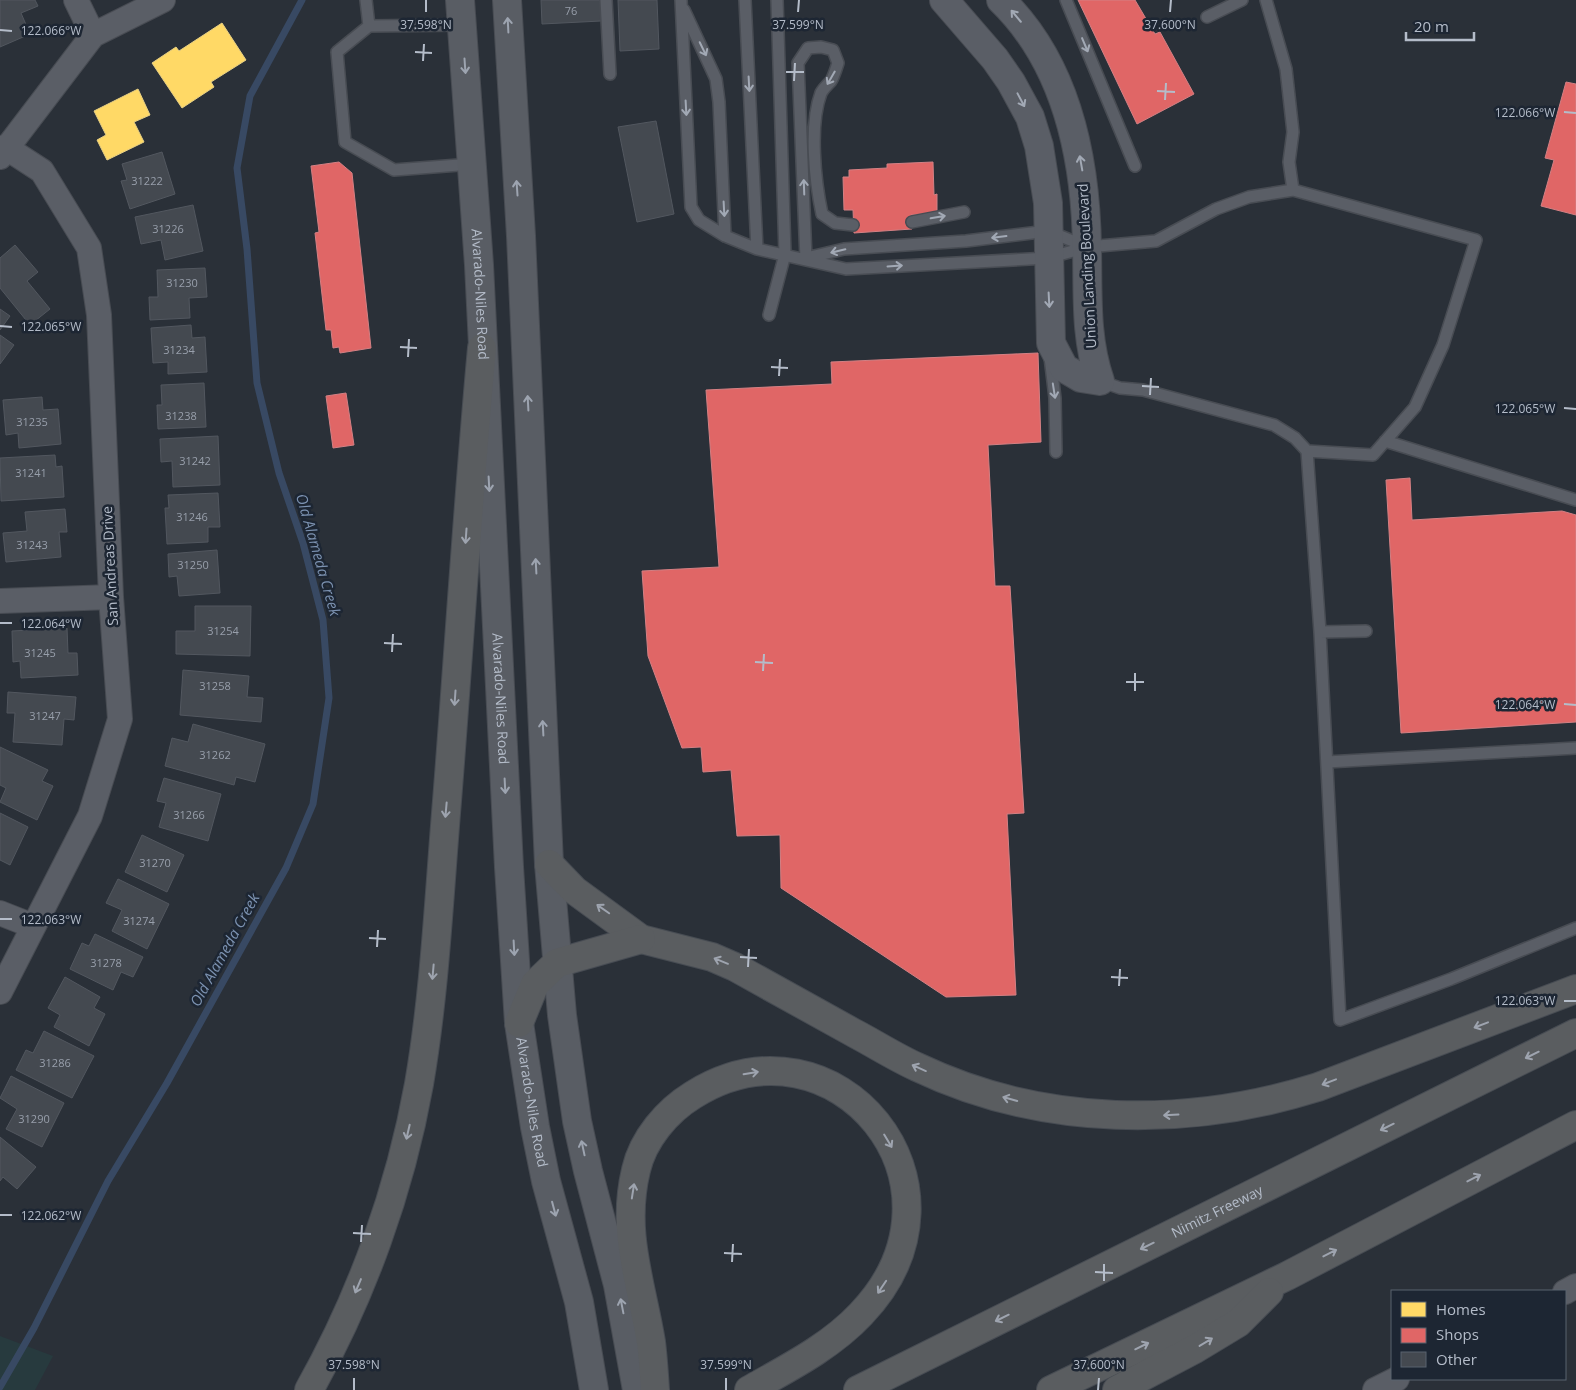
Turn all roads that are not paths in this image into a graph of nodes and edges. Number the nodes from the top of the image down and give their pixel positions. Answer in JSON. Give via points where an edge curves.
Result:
{"nodes":[{"id":1,"x":76,"y":0,"type":"edge"},
{"id":2,"x":163,"y":0,"type":"edge"},
{"id":3,"x":366,"y":0,"type":"edge"},
{"id":4,"x":506,"y":0,"type":"edge"},
{"id":5,"x":606,"y":0,"type":"edge"},
{"id":6,"x":745,"y":0,"type":"edge"},
{"id":7,"x":777,"y":0,"type":"edge"},
{"id":8,"x":944,"y":0,"type":"edge"},
{"id":9,"x":1001,"y":0,"type":"edge"},
{"id":10,"x":1066,"y":0,"type":"edge"},
{"id":11,"x":1242,"y":0,"type":"edge"},
{"id":12,"x":1266,"y":0,"type":"edge"},
{"id":13,"x":681,"y":3,"type":"edge"},
{"id":14,"x":461,"y":13,"type":"edge"},
{"id":15,"x":1207,"y":17,"type":"dead end"},
{"id":16,"x":369,"y":26,"type":"junction"},
{"id":17,"x":93,"y":35,"type":"junction"},
{"id":18,"x":610,"y":74,"type":"dead end"},
{"id":19,"x":3,"y":152,"type":"edge"},
{"id":20,"x":472,"y":164,"type":"junction"},
{"id":21,"x":1135,"y":166,"type":"dead end"},
{"id":22,"x":1293,"y":190,"type":"junction"},
{"id":23,"x":964,"y":212,"type":"dead end"},
{"id":24,"x":912,"y":222,"type":"dead end"},
{"id":25,"x":853,"y":225,"type":"dead end"},
{"id":26,"x":1048,"y":231,"type":"junction"},
{"id":27,"x":725,"y":236,"type":"junction"},
{"id":28,"x":1087,"y":247,"type":"junction"},
{"id":29,"x":756,"y":249,"type":"junction"},
{"id":30,"x":785,"y":254,"type":"junction"},
{"id":31,"x":806,"y":258,"type":"junction"},
{"id":32,"x":1048,"y":258,"type":"junction"},
{"id":33,"x":769,"y":315,"type":"dead end"},
{"id":34,"x":1051,"y":343,"type":"junction"},
{"id":35,"x":482,"y":348,"type":"junction"},
{"id":36,"x":1100,"y":381,"type":"junction"},
{"id":37,"x":1385,"y":441,"type":"junction"},
{"id":38,"x":1056,"y":452,"type":"dead end"},
{"id":39,"x":1307,"y":452,"type":"junction"},
{"id":40,"x":1576,"y":500,"type":"edge"},
{"id":41,"x":111,"y":597,"type":"junction"},
{"id":42,"x":0,"y":601,"type":"edge"},
{"id":43,"x":1366,"y":631,"type":"dead end"},
{"id":44,"x":1320,"y":632,"type":"junction"},
{"id":45,"x":1576,"y":748,"type":"edge"},
{"id":46,"x":1326,"y":762,"type":"junction"},
{"id":47,"x":549,"y":864,"type":"junction"},
{"id":48,"x":0,"y":913,"type":"edge"},
{"id":49,"x":33,"y":926,"type":"junction"},
{"id":50,"x":1576,"y":928,"type":"edge"},
{"id":51,"x":641,"y":940,"type":"junction"},
{"id":52,"x":557,"y":963,"type":"junction"},
{"id":53,"x":1576,"y":989,"type":"edge"},
{"id":54,"x":0,"y":992,"type":"edge"},
{"id":55,"x":520,"y":1023,"type":"junction"},
{"id":56,"x":1576,"y":1033,"type":"edge"},
{"id":57,"x":1576,"y":1125,"type":"edge"},
{"id":58,"x":1287,"y":1276,"type":"junction"},
{"id":59,"x":641,"y":1349,"type":"junction"},
{"id":60,"x":1395,"y":1380,"type":"edge"},
{"id":61,"x":594,"y":1382,"type":"edge"},
{"id":62,"x":309,"y":1390,"type":"edge"},
{"id":63,"x":637,"y":1390,"type":"edge"},
{"id":64,"x":655,"y":1390,"type":"edge"},
{"id":65,"x":749,"y":1390,"type":"edge"},
{"id":66,"x":858,"y":1390,"type":"edge"},
{"id":67,"x":1051,"y":1390,"type":"edge"},
{"id":68,"x":1117,"y":1390,"type":"edge"},
{"id":69,"x":1375,"y":1390,"type":"edge"}],
"edges":[{"from":1,"to":17,"type":"street"},
{"from":2,"to":17,"type":"street"},
{"from":3,"to":16,"type":"lane"},
{"from":47,"to":4,"type":"main road","one_way":true,"via":[[522,256]]},
{"from":5,"to":18,"type":"lane"},
{"from":6,"to":29,"type":"lane","one_way":true},
{"from":7,"to":30,"type":"lane"},
{"from":8,"to":26,"type":"street","one_way":true,"via":[[995,59],[1030,117],[1045,178]]},
{"from":28,"to":9,"type":"street","name":"Union Landing Boulevard","one_way":true,"via":[[1081,163],[1072,126],[1041,50],[1017,15]]},
{"from":10,"to":21,"type":"lane","one_way":true},
{"from":11,"to":15,"type":"lane"},
{"from":12,"to":22,"type":"lane","via":[[1286,69],[1293,132],[1289,162]]},
{"from":13,"to":27,"type":"lane","one_way":true,"via":[[716,79]]},
{"from":13,"to":27,"type":"lane","one_way":true,"via":[[691,207],[699,220]]},
{"from":14,"to":16,"type":"lane"},
{"from":14,"to":20,"type":"main road","name":"Alvarado-Niles Road","one_way":true},
{"from":16,"to":20,"type":"lane","via":[[337,52],[345,142],[394,170]]},
{"from":17,"to":19,"type":"street"},
{"from":19,"to":41,"type":"street","name":"San Andreas Drive","via":[[42,170],[89,248],[99,315]]},
{"from":20,"to":35,"type":"main road","name":"Alvarado-Niles Road"},
{"from":22,"to":28,"type":"lane","via":[[1249,197],[1216,209],[1156,241]]},
{"from":22,"to":37,"type":"lane","via":[[1476,240],[1443,345],[1415,407]]},
{"from":24,"to":23,"type":"lane","one_way":true},
{"from":31,"to":25,"type":"lane","one_way":true,"via":[[798,63],[808,48],[833,50],[838,63],[832,79],[821,92],[815,131],[817,190],[822,214],[835,223]]},
{"from":26,"to":28,"type":"lane"},
{"from":26,"to":31,"type":"lane","one_way":true,"via":[[966,241],[844,249]]},
{"from":26,"to":32,"type":"street"},
{"from":27,"to":29,"type":"lane"},
{"from":28,"to":32,"type":"lane"},
{"from":28,"to":36,"type":"street","name":"Union Landing Boulevard","via":[[1089,341]]},
{"from":29,"to":30,"type":"lane"},
{"from":30,"to":31,"type":"lane"},
{"from":30,"to":33,"type":"lane"},
{"from":31,"to":32,"type":"lane","one_way":true,"via":[[846,269]]},
{"from":32,"to":34,"type":"street","one_way":true},
{"from":34,"to":36,"type":"street","via":[[1064,368],[1081,378]]},
{"from":34,"to":38,"type":"lane","one_way":true},
{"from":35,"to":55,"type":"main road","name":"Alvarado-Niles Road","one_way":true,"via":[[508,857]]},
{"from":35,"to":62,"type":"highway","one_way":true,"via":[[432,979],[418,1085],[395,1186],[379,1235],[337,1335]]},
{"from":36,"to":39,"type":"lane","via":[[1274,425],[1295,438]]},
{"from":37,"to":39,"type":"lane","via":[[1373,455]]},
{"from":37,"to":40,"type":"lane"},
{"from":39,"to":44,"type":"lane"},
{"from":41,"to":42,"type":"street"},
{"from":41,"to":49,"type":"street","name":"San Andreas Drive","via":[[120,719],[90,816]]},
{"from":43,"to":44,"type":"lane"},
{"from":44,"to":46,"type":"lane"},
{"from":45,"to":46,"type":"lane"},
{"from":46,"to":50,"type":"lane","via":[[1340,1020]]},
{"from":51,"to":47,"type":"highway","one_way":true,"via":[[574,890]]},
{"from":47,"to":52,"type":"main road"},
{"from":48,"to":49,"type":"street"},
{"from":49,"to":54,"type":"street","name":"San Andreas Drive"},
{"from":51,"to":52,"type":"highway"},
{"from":53,"to":51,"type":"highway","one_way":true,"via":[[1318,1087],[1281,1098],[1212,1112],[1134,1117],[1060,1110],[964,1086],[917,1067],[712,957]]},
{"from":52,"to":55,"type":"highway","via":[[535,984]]},
{"from":59,"to":52,"type":"main road","one_way":true,"via":[[618,1285],[577,1121]]},
{"from":55,"to":61,"type":"main road","name":"Alvarado-Niles Road","one_way":true,"via":[[535,1127]]},
{"from":56,"to":66,"type":"highway","name":"Nimitz Freeway","one_way":true},
{"from":58,"to":57,"type":"highway","one_way":true},
{"from":67,"to":58,"type":"highway","one_way":true},
{"from":68,"to":58,"type":"highway","one_way":true,"via":[[1238,1323]]},
{"from":59,"to":63,"type":"main road"},
{"from":59,"to":64,"type":"highway"},
{"from":59,"to":65,"type":"highway","one_way":true,"via":[[630,1239],[631,1197],[637,1168],[652,1135],[683,1101],[730,1077],[756,1072],[806,1076],[854,1100],[889,1140],[901,1164],[907,1191],[908,1218],[904,1244],[893,1270],[862,1314],[820,1348]]},
{"from":60,"to":69,"type":"street"}]}
